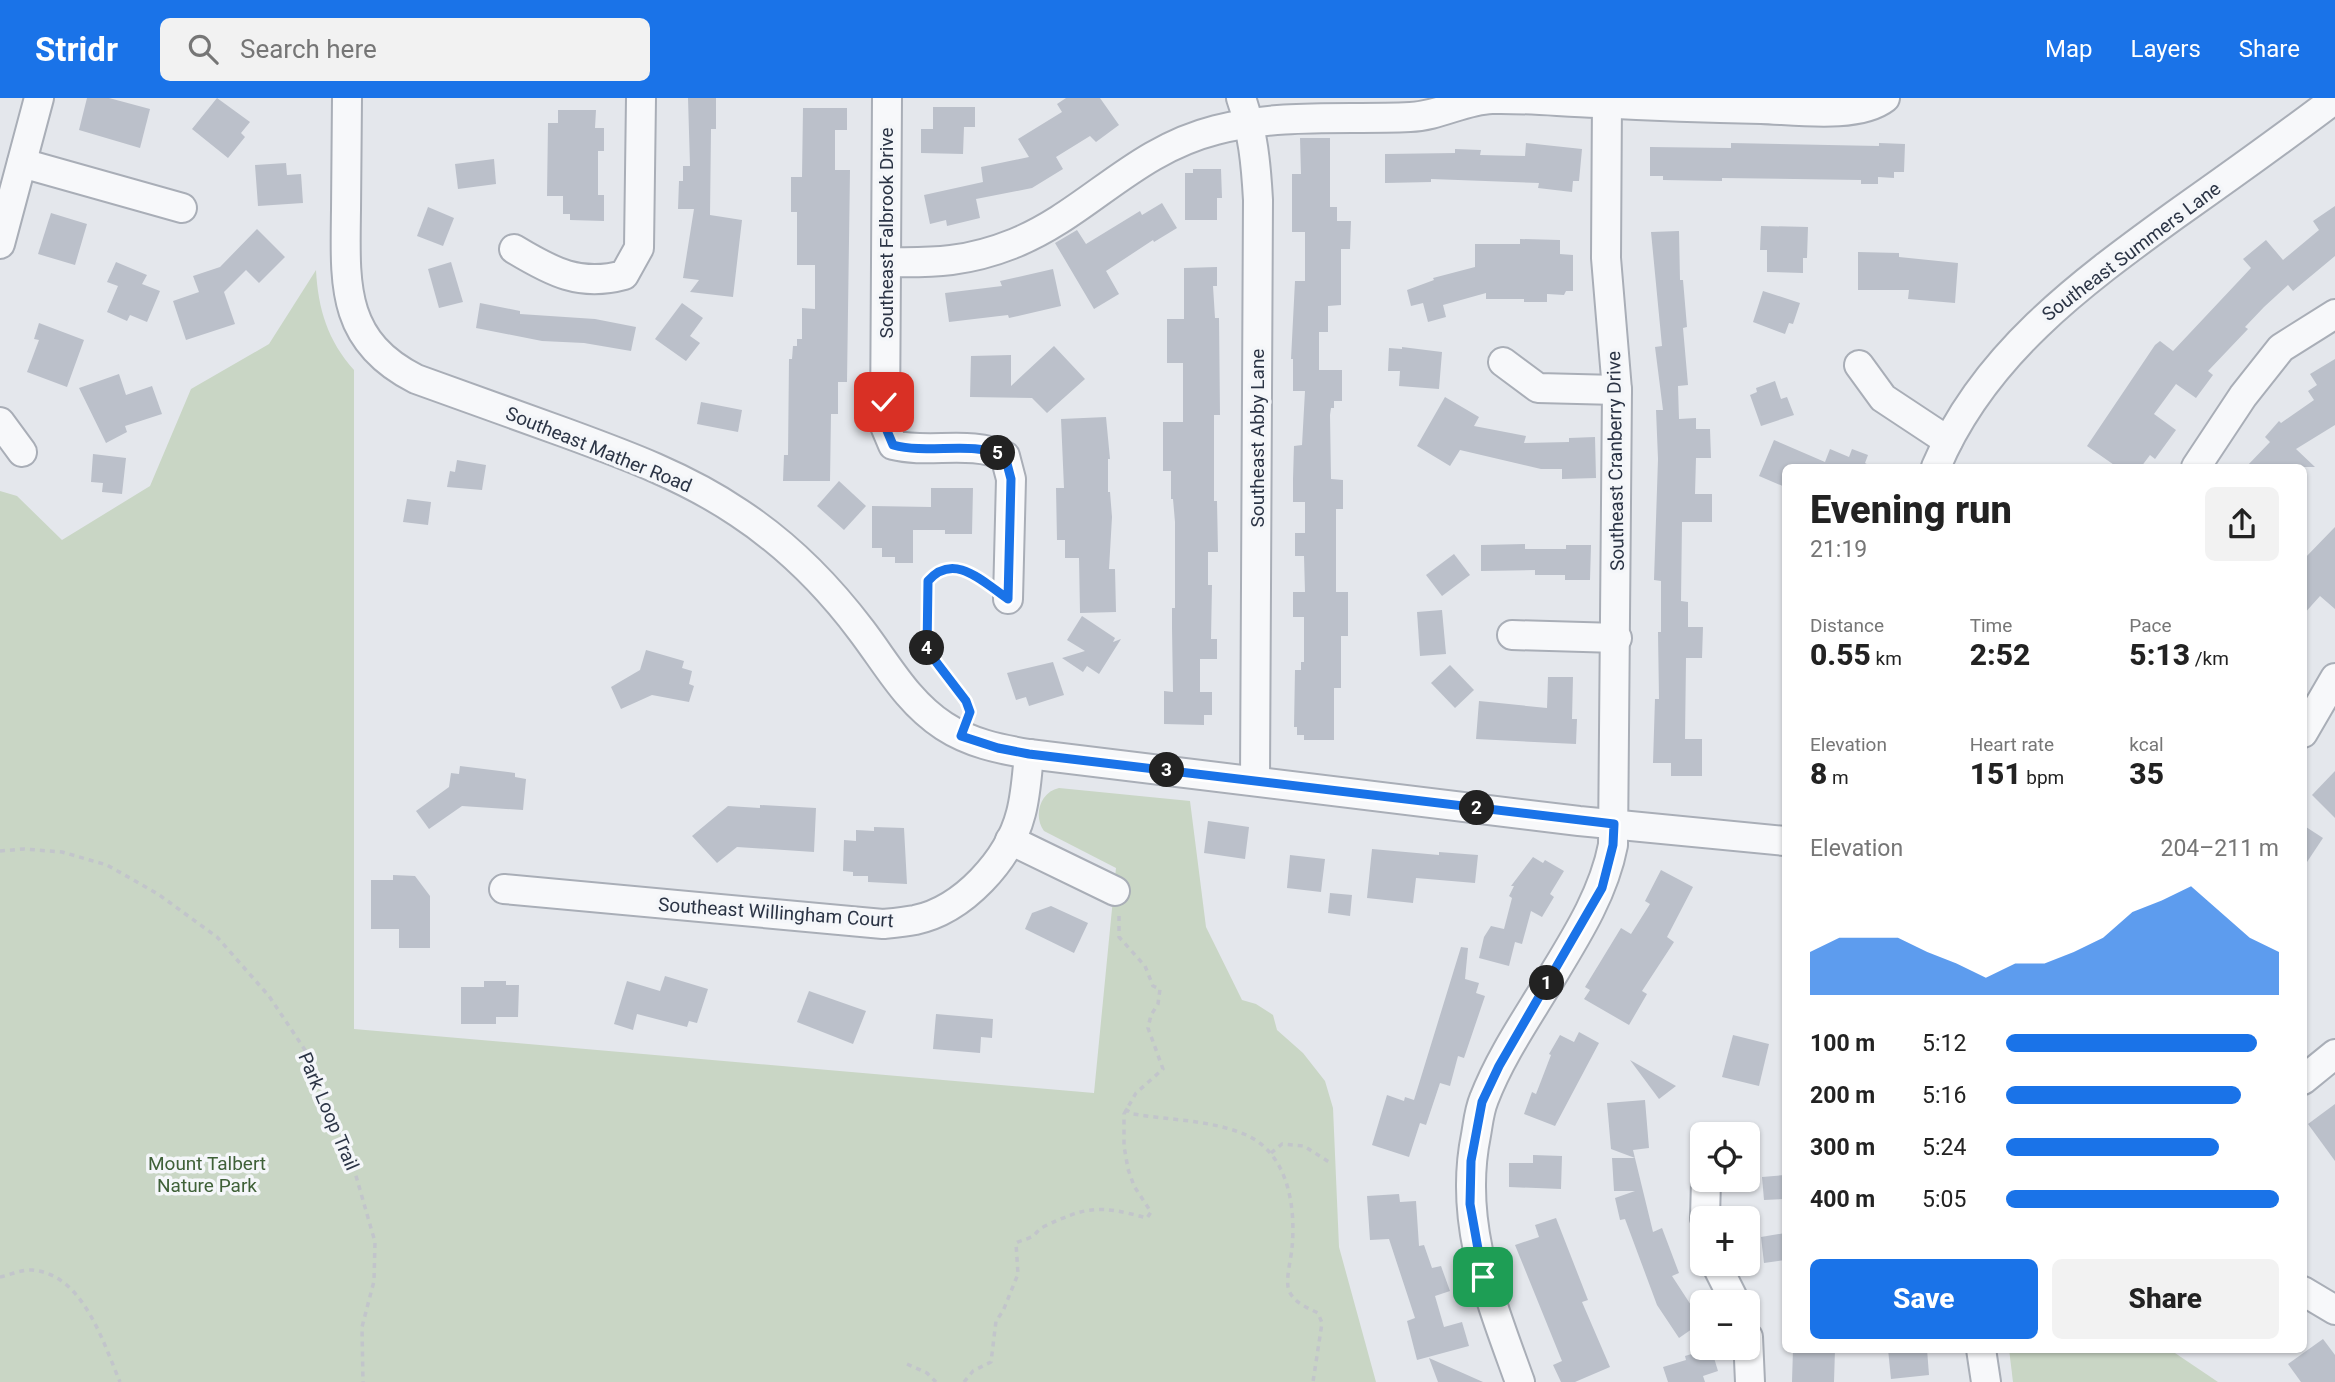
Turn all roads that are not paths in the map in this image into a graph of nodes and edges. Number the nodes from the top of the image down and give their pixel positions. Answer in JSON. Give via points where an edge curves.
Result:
{"nodes":[{"id":1,"x":39,"y":98,"type":"edge"},
{"id":2,"x":348,"y":98,"type":"edge"},
{"id":3,"x":641,"y":98,"type":"edge"},
{"id":4,"x":887,"y":98,"type":"edge"},
{"id":5,"x":1885,"y":98,"type":"edge"},
{"id":6,"x":1607,"y":101,"type":"edge"},
{"id":7,"x":1688,"y":103,"type":"edge"},
{"id":8,"x":2328,"y":106,"type":"edge"},
{"id":9,"x":1245,"y":110,"type":"edge"},
{"id":10,"x":22,"y":163,"type":"junction"},
{"id":11,"x":182,"y":208,"type":"dead end"},
{"id":12,"x":0,"y":244,"type":"edge"},
{"id":13,"x":514,"y":249,"type":"dead end"},
{"id":14,"x":886,"y":262,"type":"junction"},
{"id":15,"x":2335,"y":314,"type":"edge"},
{"id":16,"x":1503,"y":362,"type":"dead end"},
{"id":17,"x":1860,"y":365,"type":"dead end"},
{"id":18,"x":1617,"y":390,"type":"junction"},
{"id":19,"x":0,"y":422,"type":"edge"},
{"id":20,"x":1948,"y":441,"type":"junction"},
{"id":21,"x":22,"y":452,"type":"dead end"},
{"id":22,"x":1937,"y":464,"type":"edge"},
{"id":23,"x":2198,"y":464,"type":"edge"},
{"id":24,"x":1008,"y":599,"type":"road end"},
{"id":25,"x":1512,"y":635,"type":"dead end"},
{"id":26,"x":1617,"y":638,"type":"junction"},
{"id":27,"x":2335,"y":678,"type":"edge"},
{"id":28,"x":2307,"y":726,"type":"edge"},
{"id":29,"x":1029,"y":754,"type":"junction"},
{"id":30,"x":1255,"y":781,"type":"junction"},
{"id":31,"x":1614,"y":824,"type":"junction"},
{"id":32,"x":1010,"y":840,"type":"junction"},
{"id":33,"x":1782,"y":841,"type":"edge"},
{"id":34,"x":504,"y":889,"type":"dead end"},
{"id":35,"x":1115,"y":891,"type":"road end"},
{"id":36,"x":2335,"y":1054,"type":"edge"},
{"id":37,"x":2307,"y":1077,"type":"edge"},
{"id":38,"x":2307,"y":1293,"type":"edge"},
{"id":39,"x":2335,"y":1310,"type":"edge"},
{"id":40,"x":1982,"y":1353,"type":"edge"},
{"id":41,"x":1749,"y":1360,"type":"edge"},
{"id":42,"x":1520,"y":1382,"type":"edge"},
{"id":43,"x":1750,"y":1382,"type":"edge"},
{"id":44,"x":1986,"y":1382,"type":"edge"}],
"edges":[{"from":1,"to":10,"type":"street"},
{"from":2,"to":29,"type":"street","name":"Southeast Mather Road","via":[[346,286],[354,317],[372,348],[416,379],[670,474],[739,512],[835,597],[929,716],[961,736]]},
{"from":3,"to":13,"type":"street","via":[[639,248],[624,275],[603,281],[580,279],[546,268]]},
{"from":4,"to":14,"type":"street","name":"Southeast Falbrook Drive"},
{"from":5,"to":7,"type":"street","via":[[1875,106],[1847,111]]},
{"from":6,"to":7,"type":"street"},
{"from":6,"to":9,"type":"street","via":[[1488,99],[1411,117],[1288,117]]},
{"from":6,"to":18,"type":"street","name":"Southeast Cranberry Drive","via":[[1606,258]]},
{"from":8,"to":20,"type":"street","name":"Southeast Summers Lane","via":[[2056,305],[2001,362]]},
{"from":9,"to":14,"type":"street","via":[[1134,165],[1016,243],[941,264]]},
{"from":9,"to":30,"type":"street","name":"Southeast Abby Lane","via":[[1256,156],[1258,200]]},
{"from":10,"to":11,"type":"street"},
{"from":10,"to":12,"type":"street"},
{"from":14,"to":24,"type":"street","name":"Southeast Falbrook Drive","via":[[885,426],[893,445],[912,450],[989,449],[1005,456],[1011,479]]},
{"from":15,"to":23,"type":"street","via":[[2281,348]]},
{"from":16,"to":18,"type":"street","via":[[1538,388]]},
{"from":17,"to":20,"type":"street","via":[[1883,398]]},
{"from":18,"to":26,"type":"street","name":"Southeast Cranberry Drive"},
{"from":19,"to":21,"type":"street"},
{"from":20,"to":22,"type":"street","name":"Southeast Summers Lane"},
{"from":25,"to":26,"type":"street"},
{"from":26,"to":31,"type":"street","name":"Southeast Cranberry Drive"},
{"from":27,"to":28,"type":"street"},
{"from":29,"to":30,"type":"street","name":"Southeast Mather Road"},
{"from":29,"to":32,"type":"street","name":"Southeast Willingham Court","via":[[1021,815]]},
{"from":30,"to":31,"type":"street","name":"Southeast Mather Road"},
{"from":31,"to":33,"type":"street","name":"Southeast Mather Road"},
{"from":31,"to":42,"type":"street","name":"Southeast Cranberry Drive","via":[[1602,888],[1499,1066],[1482,1102],[1471,1161],[1475,1244]]},
{"from":32,"to":34,"type":"street","name":"Southeast Willingham Court","via":[[984,880],[953,903],[917,920],[883,924]]},
{"from":32,"to":35,"type":"street"},
{"from":36,"to":37,"type":"street"},
{"from":38,"to":39,"type":"street"},
{"from":40,"to":44,"type":"street"},
{"from":41,"to":43,"type":"street"}]}
